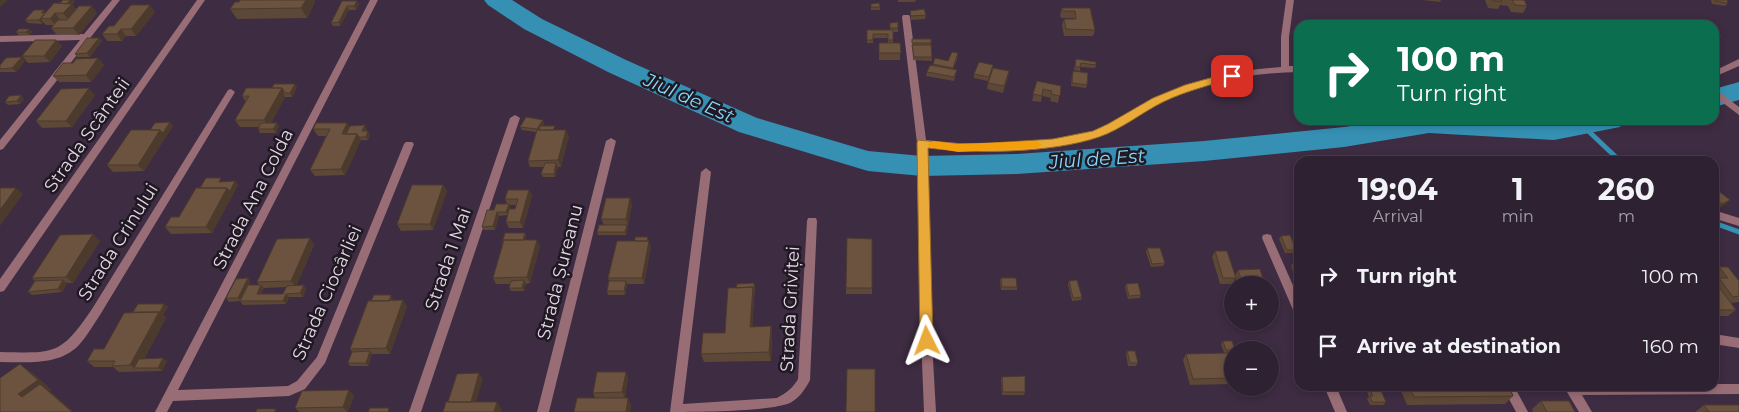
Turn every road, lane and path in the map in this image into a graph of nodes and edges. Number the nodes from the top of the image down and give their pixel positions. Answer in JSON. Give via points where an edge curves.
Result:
{"nodes":[{"id":1,"x":116,"y":0,"type":"edge"},
{"id":2,"x":201,"y":0,"type":"edge"},
{"id":3,"x":374,"y":0,"type":"edge"},
{"id":4,"x":1290,"y":0,"type":"edge"},
{"id":5,"x":906,"y":17,"type":"dead end"},
{"id":6,"x":86,"y":37,"type":"junction"},
{"id":7,"x":0,"y":39,"type":"edge"},
{"id":8,"x":1739,"y":62,"type":"edge"},
{"id":9,"x":1285,"y":69,"type":"junction"},
{"id":10,"x":1294,"y":69,"type":"edge"},
{"id":11,"x":1719,"y":72,"type":"edge"},
{"id":12,"x":231,"y":92,"type":"dead end"},
{"id":13,"x":1719,"y":96,"type":"edge"},
{"id":14,"x":1739,"y":112,"type":"edge"},
{"id":15,"x":515,"y":118,"type":"dead end"},
{"id":16,"x":611,"y":141,"type":"dead end"},
{"id":17,"x":409,"y":144,"type":"dead end"},
{"id":18,"x":922,"y":147,"type":"junction"},
{"id":19,"x":0,"y":148,"type":"edge"},
{"id":20,"x":706,"y":172,"type":"dead end"},
{"id":21,"x":1720,"y":216,"type":"dead end"},
{"id":22,"x":812,"y":221,"type":"dead end"},
{"id":23,"x":1739,"y":222,"type":"edge"},
{"id":24,"x":1267,"y":238,"type":"dead end"},
{"id":25,"x":0,"y":288,"type":"edge"},
{"id":26,"x":1294,"y":300,"type":"edge"},
{"id":27,"x":1719,"y":340,"type":"edge"},
{"id":28,"x":1739,"y":343,"type":"edge"},
{"id":29,"x":0,"y":357,"type":"edge"},
{"id":30,"x":1719,"y":389,"type":"edge"},
{"id":31,"x":1739,"y":389,"type":"edge"},
{"id":32,"x":1332,"y":391,"type":"edge"},
{"id":33,"x":1511,"y":391,"type":"edge"},
{"id":34,"x":1573,"y":391,"type":"edge"},
{"id":35,"x":170,"y":396,"type":"junction"},
{"id":36,"x":676,"y":411,"type":"edge"},
{"id":37,"x":161,"y":412,"type":"edge"},
{"id":38,"x":415,"y":412,"type":"edge"},
{"id":39,"x":543,"y":412,"type":"edge"},
{"id":40,"x":930,"y":412,"type":"edge"},
{"id":41,"x":1341,"y":412,"type":"edge"},
{"id":42,"x":1522,"y":412,"type":"edge"},
{"id":43,"x":1586,"y":412,"type":"edge"}],
"edges":[{"from":1,"to":6,"type":"street"},
{"from":2,"to":25,"type":"street","name":"Strada Scânteii"},
{"from":3,"to":35,"type":"street","name":"Strada Ana Colda"},
{"from":4,"to":9,"type":"street"},
{"from":5,"to":18,"type":"street"},
{"from":6,"to":7,"type":"street"},
{"from":6,"to":19,"type":"street"},
{"from":8,"to":11,"type":"street"},
{"from":9,"to":10,"type":"street"},
{"from":9,"to":18,"type":"street","via":[[1232,76],[1188,87],[1112,127],[1068,140],[1021,146]]},
{"from":12,"to":29,"type":"street","name":"Strada Crinului","via":[[75,341],[58,354]]},
{"from":13,"to":14,"type":"street"},
{"from":15,"to":38,"type":"street","name":"Strada 1 Mai"},
{"from":16,"to":39,"type":"street","name":"Strada Șureanu"},
{"from":17,"to":35,"type":"street","name":"Strada Ciocârliei","via":[[321,360],[301,385],[289,391]]},
{"from":18,"to":40,"type":"street"},
{"from":20,"to":36,"type":"street"},
{"from":21,"to":23,"type":"street"},
{"from":22,"to":36,"type":"street","name":"Strada Griviței","via":[[804,380],[797,392],[790,399],[777,403]]},
{"from":24,"to":26,"type":"street"},
{"from":27,"to":28,"type":"street"},
{"from":30,"to":31,"type":"street"},
{"from":32,"to":41,"type":"street"},
{"from":33,"to":42,"type":"street"},
{"from":34,"to":43,"type":"street"},
{"from":35,"to":37,"type":"street","name":"Strada Ana Colda"}]}
